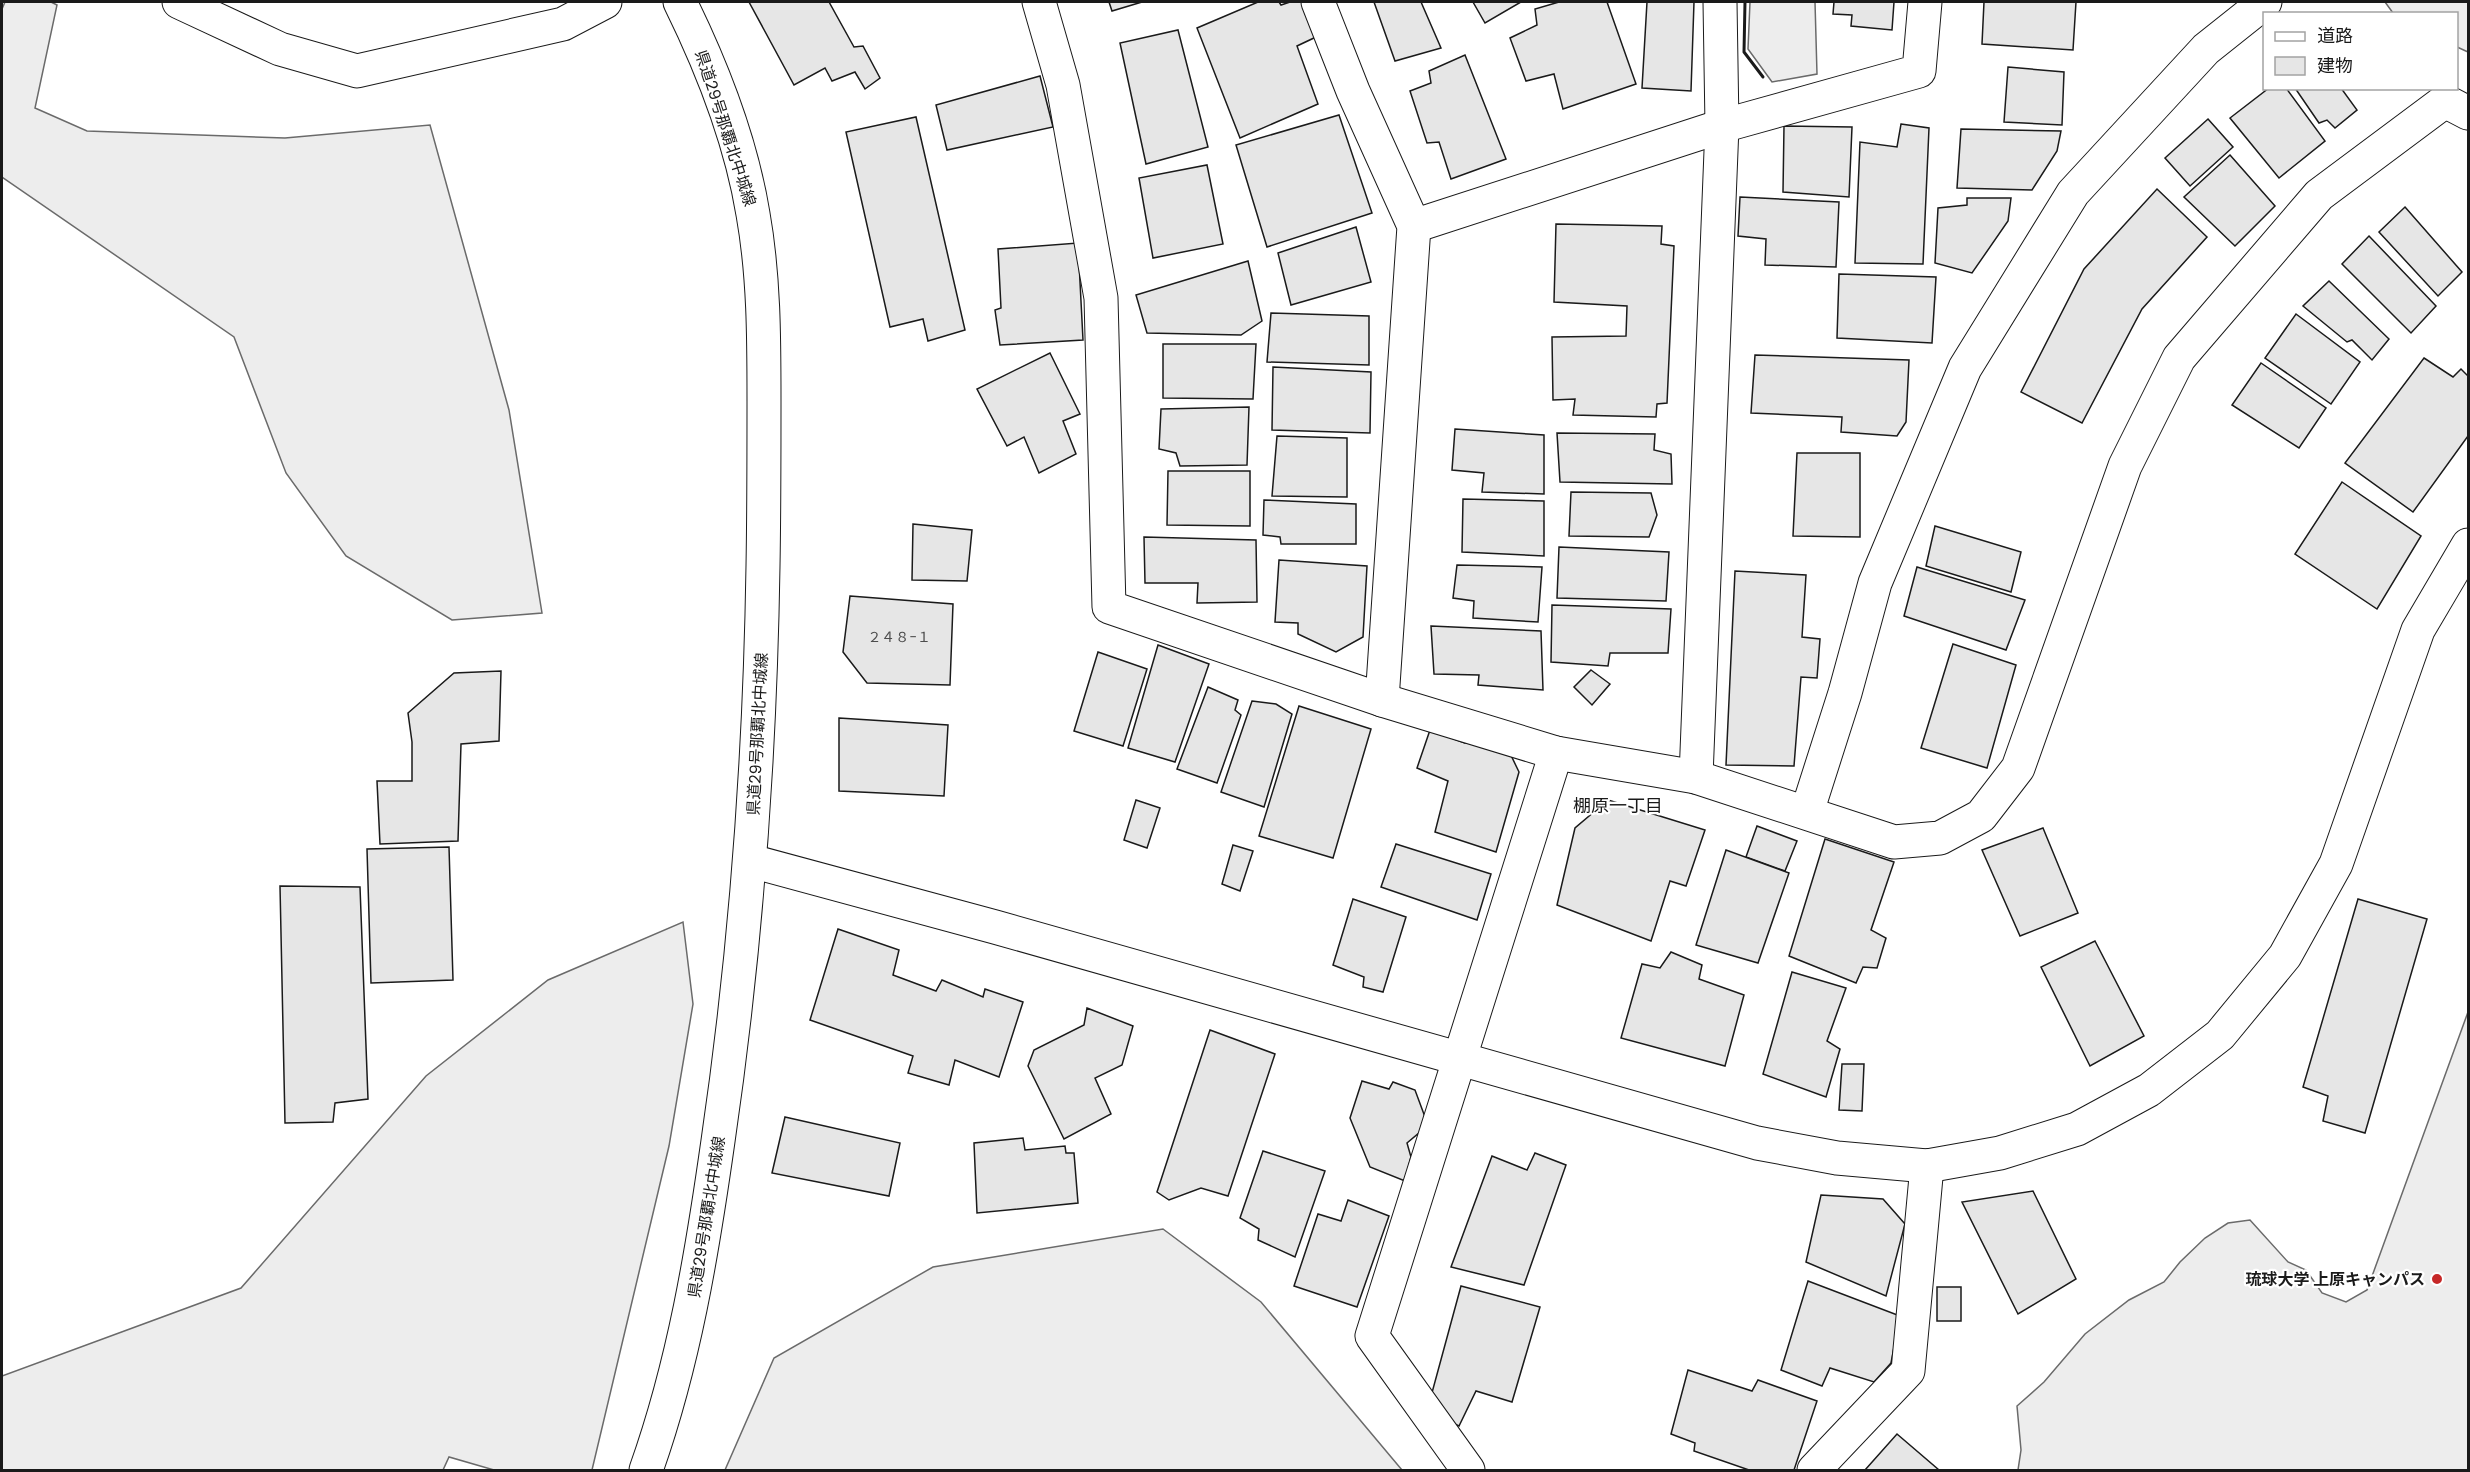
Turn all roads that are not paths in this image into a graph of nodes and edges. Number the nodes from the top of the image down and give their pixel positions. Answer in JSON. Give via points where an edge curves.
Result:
{"nodes":[{"id":1,"x":179,"y":2,"type":"edge"},
{"id":2,"x":605,"y":2,"type":"edge"},
{"id":3,"x":680,"y":2,"type":"edge"},
{"id":4,"x":1040,"y":2,"type":"edge"},
{"id":5,"x":1318,"y":2,"type":"edge"},
{"id":6,"x":1720,"y":2,"type":"edge"},
{"id":7,"x":1925,"y":2,"type":"edge"},
{"id":8,"x":2265,"y":2,"type":"edge"},
{"id":9,"x":2469,"y":113,"type":"edge"},
{"id":10,"x":1722,"y":126,"type":"junction"},
{"id":11,"x":1414,"y":226,"type":"junction"},
{"id":12,"x":2469,"y":545,"type":"edge"},
{"id":13,"x":1382,"y":700,"type":"junction"},
{"id":14,"x":1556,"y":753,"type":"junction"},
{"id":15,"x":1696,"y":777,"type":"junction"},
{"id":16,"x":1807,"y":812,"type":"junction"},
{"id":17,"x":751,"y":861,"type":"junction"},
{"id":18,"x":1460,"y":1059,"type":"junction"},
{"id":19,"x":1927,"y":1166,"type":"junction"},
{"id":20,"x":646,"y":1470,"type":"edge"},
{"id":21,"x":1468,"y":1470,"type":"edge"},
{"id":22,"x":1814,"y":1470,"type":"edge"}],
"edges":[{"from":1,"to":2,"type":"street","via":[[280,49],[357,71],[563,24]]},
{"from":3,"to":17,"type":"street","name":"県道29号那覇北中城線","via":[[716,86],[737,150],[753,212],[764,303],[761,691]]},
{"from":4,"to":13,"type":"street","via":[[1063,85],[1101,298],[1109,607]]},
{"from":5,"to":11,"type":"street"},
{"from":6,"to":10,"type":"street"},
{"from":7,"to":10,"type":"street","via":[[1918,71]]},
{"from":8,"to":16,"type":"street","via":[[2206,49],[2073,193],[1965,368],[1875,583]]},
{"from":9,"to":16,"type":"street","via":[[2445,101],[2319,195],[2179,358],[2126,466],[2018,768],[1981,816],[1940,838],[1894,842]]},
{"from":10,"to":11,"type":"street"},
{"from":10,"to":15,"type":"street"},
{"from":11,"to":13,"type":"street"},
{"from":12,"to":19,"type":"street","via":[[2418,630],[2336,864],[2285,956],[2220,1035],[2149,1090],[2077,1129],[2000,1153]]},
{"from":13,"to":14,"type":"street"},
{"from":14,"to":15,"type":"street"},
{"from":14,"to":18,"type":"street"},
{"from":15,"to":16,"type":"street"},
{"from":17,"to":18,"type":"street"},
{"from":17,"to":20,"type":"street","name":"県道29号那覇北中城線","via":[[730,1059],[691,1316],[667,1413]]},
{"from":18,"to":19,"type":"street","via":[[1757,1143],[1837,1158]]},
{"from":18,"to":21,"type":"street","via":[[1372,1336]]},
{"from":19,"to":22,"type":"street","via":[[1908,1371]]}]}
